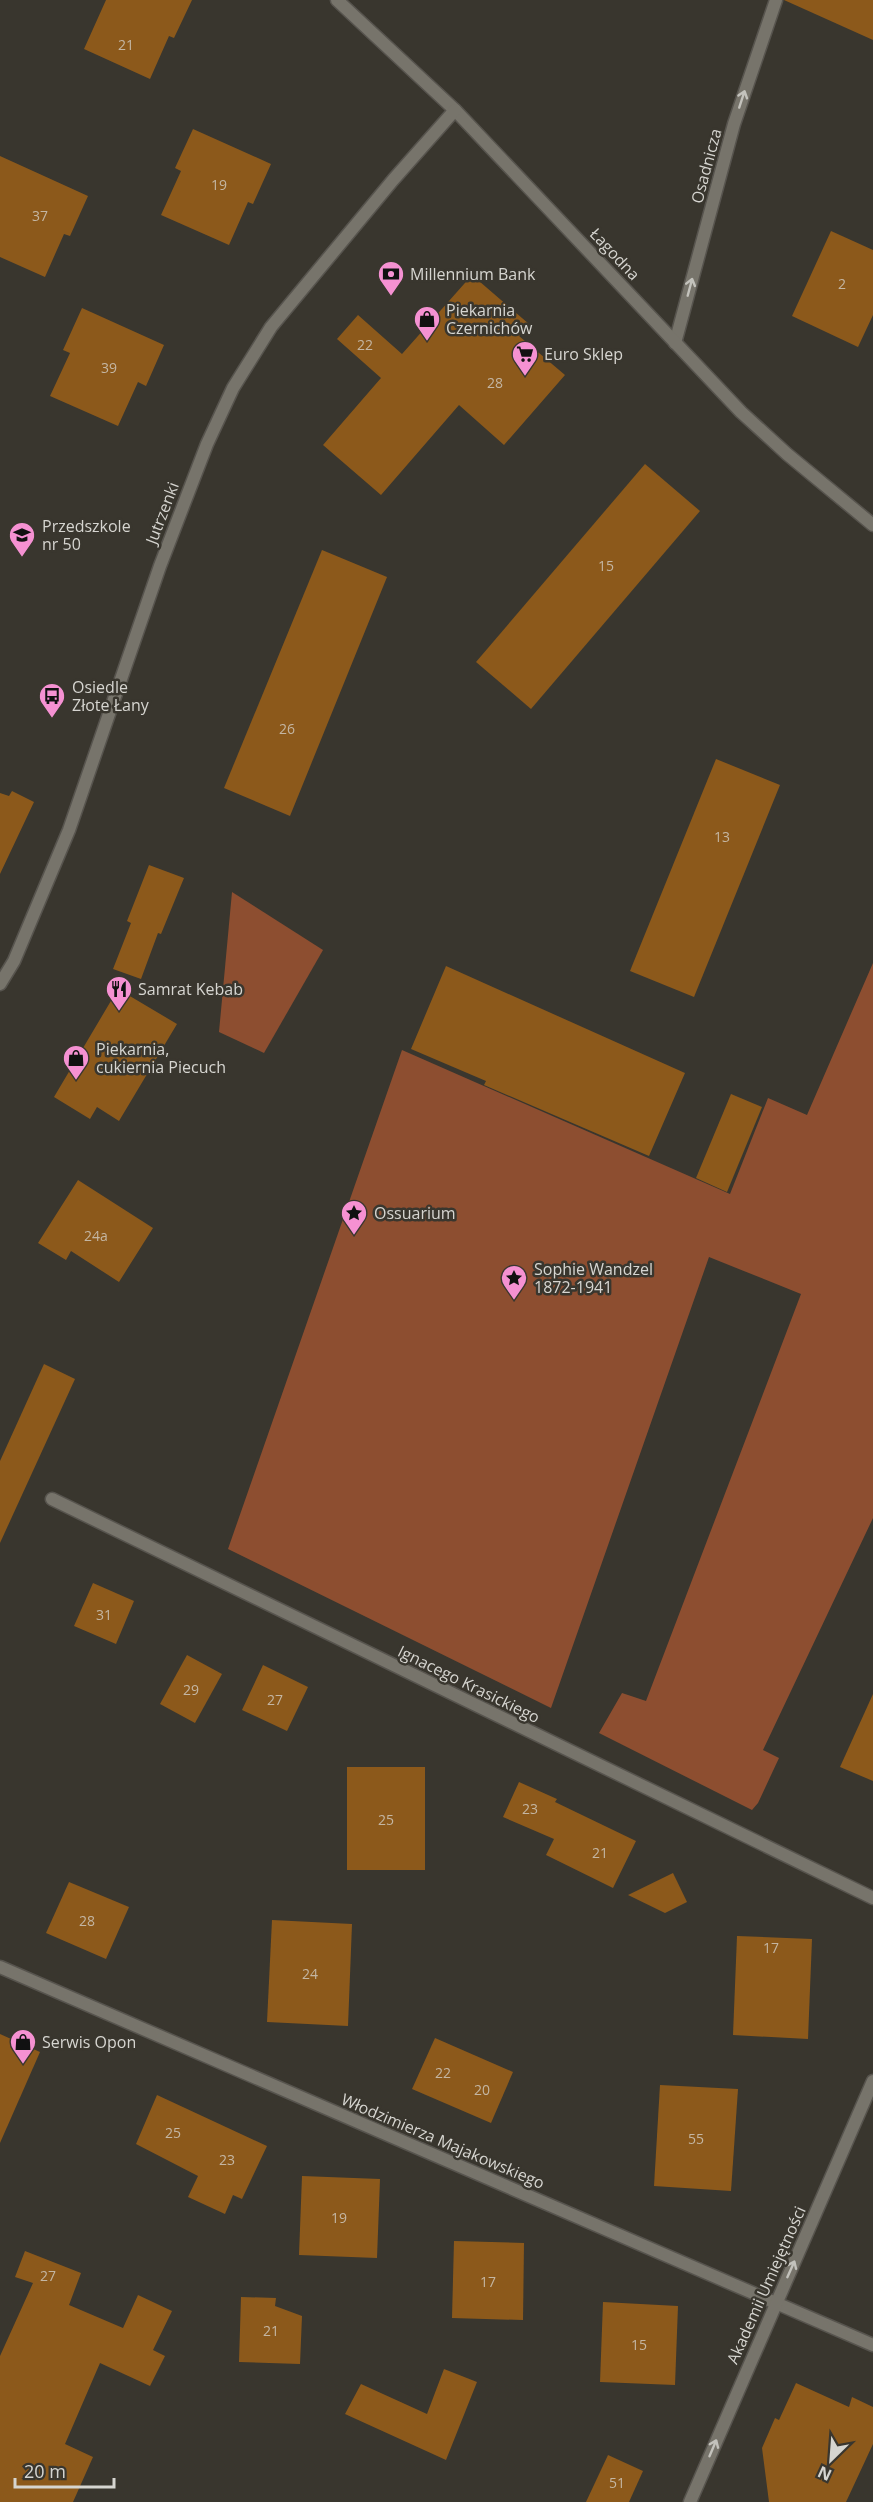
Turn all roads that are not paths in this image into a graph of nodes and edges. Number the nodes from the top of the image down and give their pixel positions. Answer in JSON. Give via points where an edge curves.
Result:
{"nodes":[{"id":1,"x":337,"y":0,"type":"edge"},
{"id":2,"x":776,"y":0,"type":"edge"},
{"id":3,"x":455,"y":110,"type":"junction"},
{"id":4,"x":675,"y":344,"type":"junction"},
{"id":5,"x":873,"y":525,"type":"edge"},
{"id":6,"x":0,"y":984,"type":"edge"},
{"id":7,"x":52,"y":1498,"type":"dead end"},
{"id":8,"x":873,"y":1898,"type":"edge"},
{"id":9,"x":0,"y":1967,"type":"edge"},
{"id":10,"x":873,"y":2081,"type":"edge"},
{"id":11,"x":776,"y":2303,"type":"junction"},
{"id":12,"x":873,"y":2345,"type":"edge"},
{"id":13,"x":690,"y":2502,"type":"edge"}],
"edges":[{"from":1,"to":3,"type":"street","name":"Łagodna"},
{"from":4,"to":2,"type":"street","name":"Osadnicza","one_way":true,"via":[[734,124]]},
{"from":3,"to":4,"type":"street","name":"Łagodna"},
{"from":3,"to":6,"type":"street","name":"Jutrzenki","via":[[272,327],[233,388],[160,566],[69,830],[14,961]]},
{"from":4,"to":5,"type":"street","name":"Łagodna","via":[[741,412]]},
{"from":7,"to":8,"type":"street","name":"Ignacego Krasickiego"},
{"from":9,"to":11,"type":"street","name":"Włodzimierza Majakowskiego"},
{"from":11,"to":10,"type":"street","name":"Akademii Umiejętności","one_way":true},
{"from":11,"to":12,"type":"street","name":"Włodzimierza Majakowskiego"},
{"from":13,"to":11,"type":"street","name":"Akademii Umiejętności","one_way":true}]}
